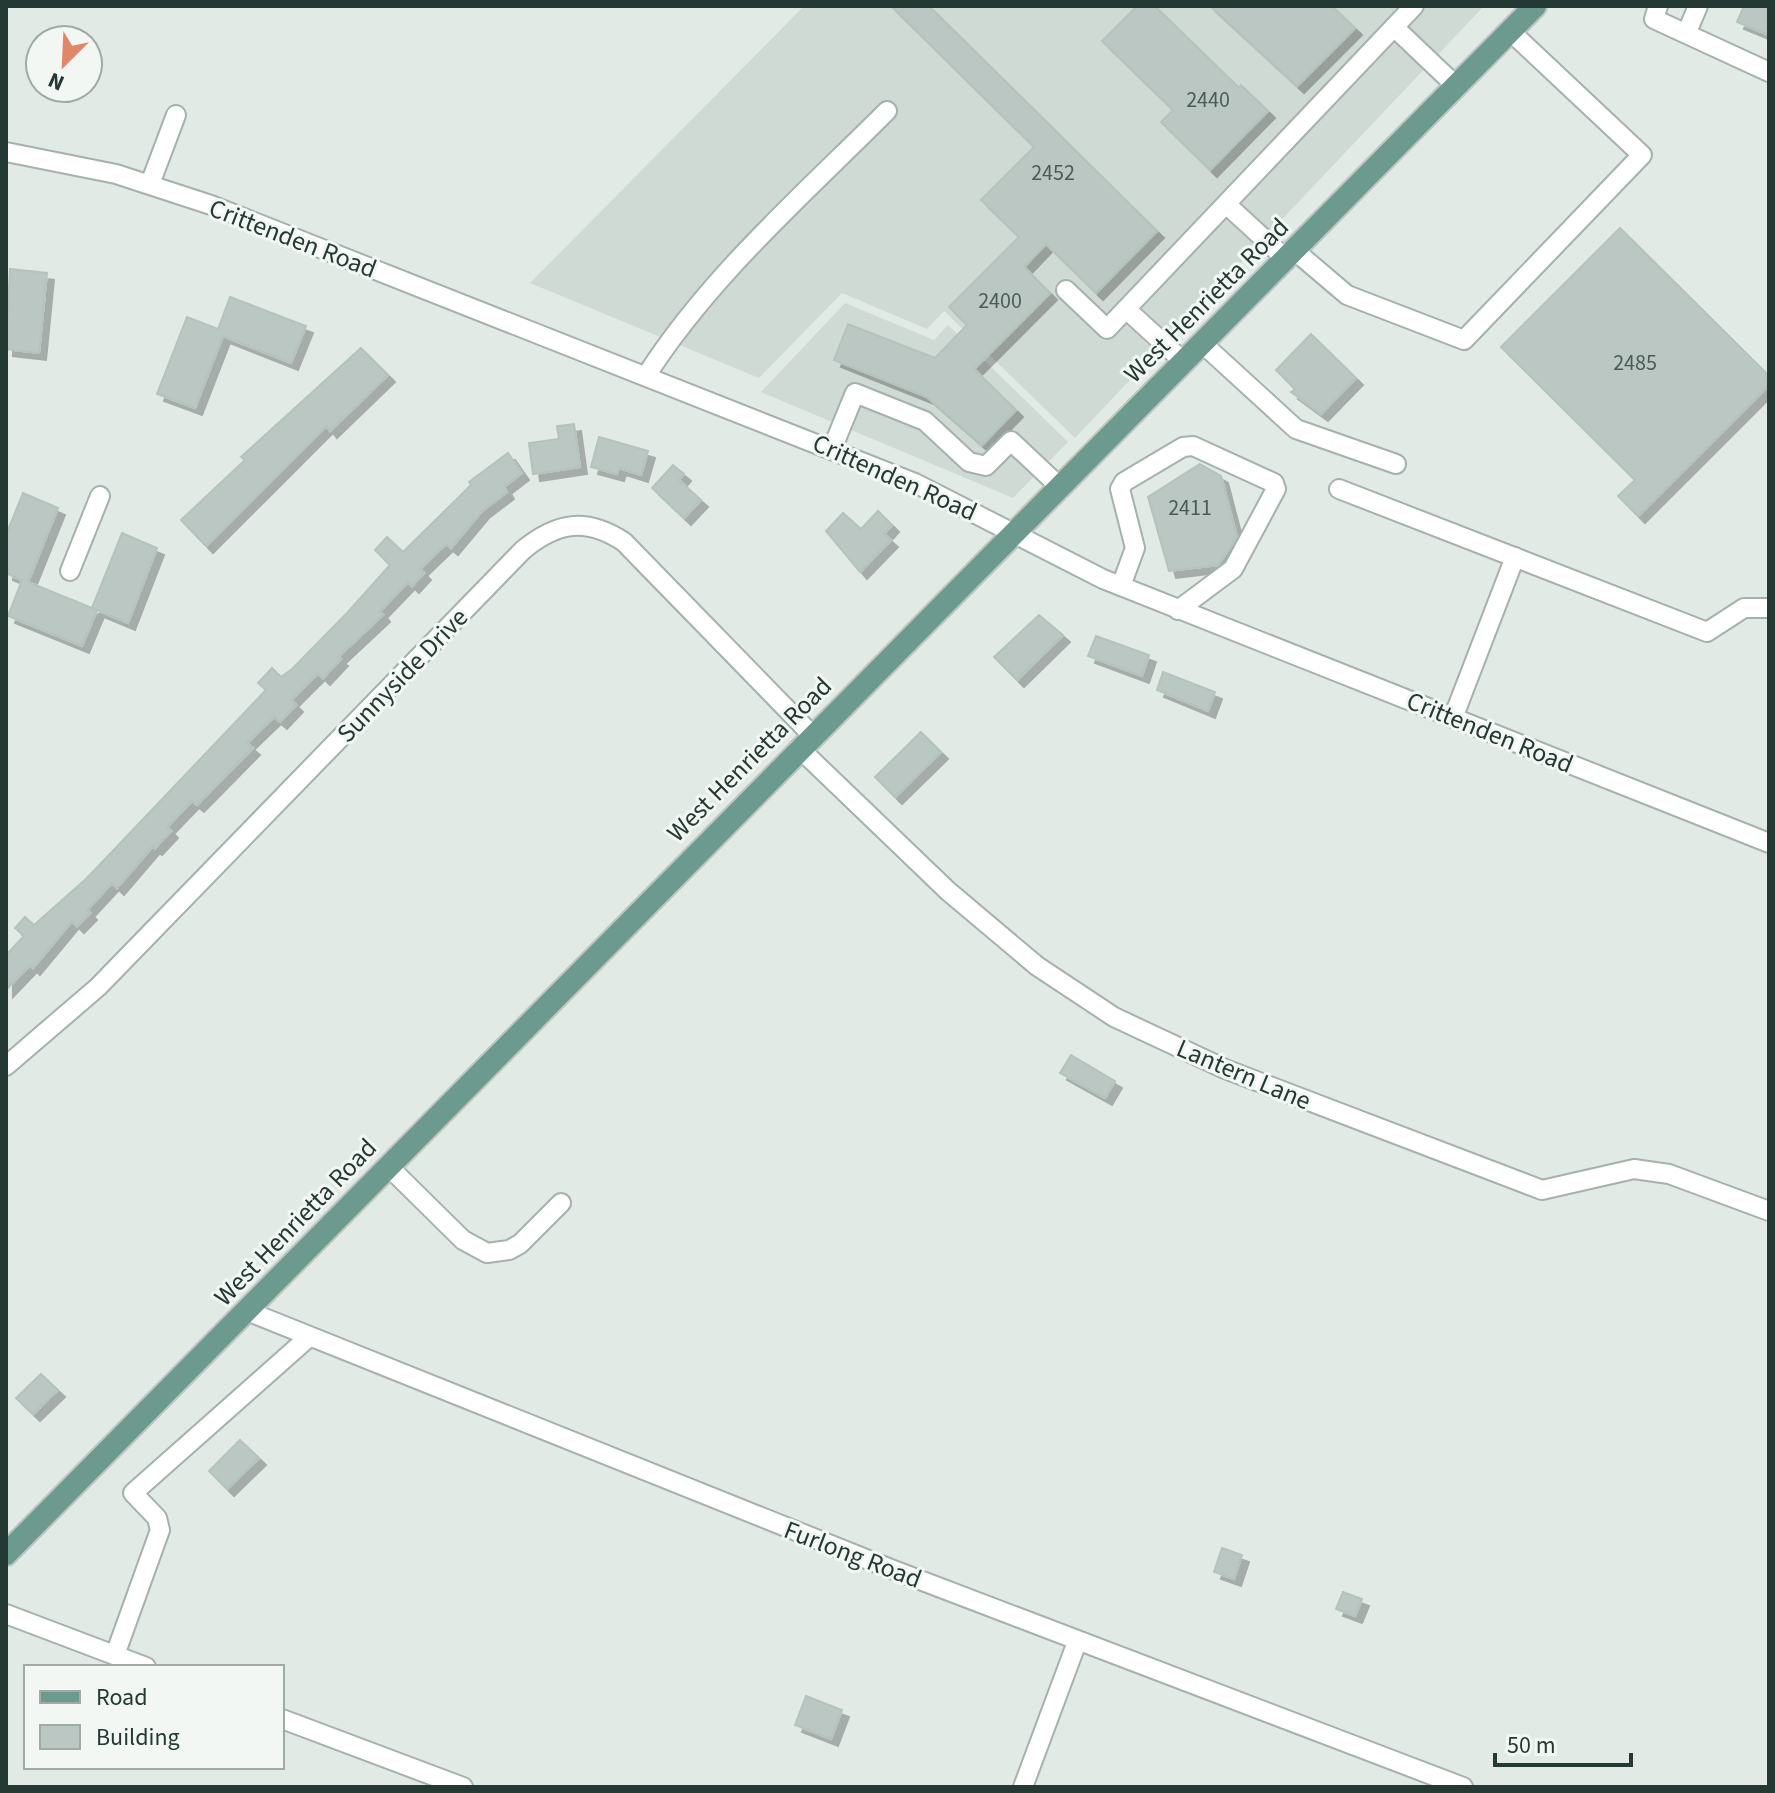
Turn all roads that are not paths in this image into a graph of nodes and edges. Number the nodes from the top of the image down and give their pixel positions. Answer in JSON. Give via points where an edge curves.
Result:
{"nodes":[{"id":1,"x":1414,"y":6,"type":"edge"},
{"id":2,"x":1535,"y":6,"type":"edge"},
{"id":3,"x":1658,"y":6,"type":"edge"},
{"id":4,"x":1698,"y":6,"type":"edge"},
{"id":5,"x":1394,"y":27,"type":"junction"},
{"id":6,"x":1510,"y":31,"type":"junction"},
{"id":7,"x":1687,"y":32,"type":"junction"},
{"id":8,"x":1769,"y":72,"type":"edge"},
{"id":9,"x":1456,"y":86,"type":"junction"},
{"id":10,"x":887,"y":111,"type":"dead end"},
{"id":11,"x":176,"y":115,"type":"dead end"},
{"id":12,"x":6,"y":152,"type":"edge"},
{"id":13,"x":150,"y":184,"type":"junction"},
{"id":14,"x":1226,"y":204,"type":"junction"},
{"id":15,"x":1290,"y":254,"type":"junction"},
{"id":16,"x":1066,"y":290,"type":"dead end"},
{"id":17,"x":1126,"y":309,"type":"junction"},
{"id":18,"x":1203,"y":344,"type":"junction"},
{"id":19,"x":1184,"y":362,"type":"junction"},
{"id":20,"x":646,"y":376,"type":"junction"},
{"id":21,"x":832,"y":449,"type":"junction"},
{"id":22,"x":1396,"y":464,"type":"dead end"},
{"id":23,"x":1061,"y":488,"type":"junction"},
{"id":24,"x":1339,"y":489,"type":"dead end"},
{"id":25,"x":100,"y":496,"type":"dead end"},
{"id":26,"x":1017,"y":532,"type":"junction"},
{"id":27,"x":1515,"y":557,"type":"junction"},
{"id":28,"x":70,"y":571,"type":"dead end"},
{"id":29,"x":1121,"y":586,"type":"junction"},
{"id":30,"x":1769,"y":608,"type":"edge"},
{"id":31,"x":1178,"y":610,"type":"junction"},
{"id":32,"x":1453,"y":718,"type":"junction"},
{"id":33,"x":805,"y":742,"type":"junction"},
{"id":34,"x":1769,"y":843,"type":"edge"},
{"id":35,"x":6,"y":1066,"type":"edge"},
{"id":36,"x":389,"y":1167,"type":"junction"},
{"id":37,"x":561,"y":1203,"type":"dead end"},
{"id":38,"x":1769,"y":1211,"type":"edge"},
{"id":39,"x":247,"y":1311,"type":"junction"},
{"id":40,"x":309,"y":1337,"type":"junction"},
{"id":41,"x":6,"y":1554,"type":"edge"},
{"id":42,"x":6,"y":1614,"type":"edge"},
{"id":43,"x":1077,"y":1642,"type":"junction"},
{"id":44,"x":115,"y":1655,"type":"junction"},
{"id":45,"x":141,"y":1665,"type":"edge"},
{"id":46,"x":284,"y":1720,"type":"edge"},
{"id":47,"x":463,"y":1787,"type":"edge"},
{"id":48,"x":1023,"y":1787,"type":"edge"},
{"id":49,"x":1463,"y":1787,"type":"edge"}],
"edges":[{"from":1,"to":5,"type":"street"},
{"from":2,"to":6,"type":"main road","name":"West Henrietta Road"},
{"from":3,"to":7,"type":"street","via":[[1654,19]]},
{"from":4,"to":7,"type":"street"},
{"from":5,"to":9,"type":"street"},
{"from":5,"to":14,"type":"street"},
{"from":6,"to":9,"type":"main road","name":"West Henrietta Road"},
{"from":6,"to":15,"type":"street","via":[[1642,155],[1464,340],[1347,295]]},
{"from":7,"to":8,"type":"street"},
{"from":9,"to":15,"type":"main road","name":"West Henrietta Road"},
{"from":10,"to":20,"type":"street","via":[[708,292]]},
{"from":11,"to":13,"type":"street"},
{"from":12,"to":13,"type":"street","name":"Crittenden Road"},
{"from":13,"to":20,"type":"street","name":"Crittenden Road"},
{"from":14,"to":15,"type":"street"},
{"from":14,"to":17,"type":"street"},
{"from":15,"to":18,"type":"main road","name":"West Henrietta Road"},
{"from":16,"to":17,"type":"street","via":[[1107,329]]},
{"from":17,"to":19,"type":"street"},
{"from":18,"to":19,"type":"main road","name":"West Henrietta Road"},
{"from":18,"to":22,"type":"street","via":[[1296,429]]},
{"from":19,"to":23,"type":"main road","name":"West Henrietta Road"},
{"from":20,"to":21,"type":"street","name":"Crittenden Road"},
{"from":21,"to":23,"type":"street","via":[[855,393],[925,421],[969,462],[986,466],[1011,441]]},
{"from":21,"to":26,"type":"street","name":"Crittenden Road"},
{"from":23,"to":26,"type":"main road","name":"West Henrietta Road"},
{"from":24,"to":27,"type":"street"},
{"from":25,"to":28,"type":"street"},
{"from":26,"to":29,"type":"street","name":"Crittenden Road"},
{"from":26,"to":33,"type":"main road","name":"West Henrietta Road"},
{"from":27,"to":30,"type":"street","via":[[1707,632],[1744,608]]},
{"from":27,"to":32,"type":"street"},
{"from":29,"to":31,"type":"street","name":"Crittenden Road"},
{"from":29,"to":31,"type":"street","via":[[1135,548],[1120,489],[1124,482],[1193,446],[1274,483],[1276,489],[1233,569]]},
{"from":31,"to":32,"type":"street","name":"Crittenden Road"},
{"from":32,"to":34,"type":"street","name":"Crittenden Road"},
{"from":33,"to":35,"type":"street","name":"Sunnyside Drive","via":[[624,542],[589,525],[552,529],[523,550],[98,987]]},
{"from":33,"to":36,"type":"main road","name":"West Henrietta Road"},
{"from":33,"to":38,"type":"street","name":"Lantern Lane","via":[[1004,938],[1114,1017],[1225,1069],[1542,1190],[1634,1169],[1669,1174]]},
{"from":36,"to":37,"type":"street","via":[[463,1240],[487,1253],[520,1244]]},
{"from":36,"to":39,"type":"main road","name":"West Henrietta Road"},
{"from":39,"to":40,"type":"street","name":"Furlong Road"},
{"from":39,"to":41,"type":"main road","name":"West Henrietta Road"},
{"from":40,"to":43,"type":"street","name":"Furlong Road"},
{"from":40,"to":44,"type":"street","via":[[133,1493],[157,1518],[160,1530]]},
{"from":42,"to":44,"type":"street"},
{"from":43,"to":48,"type":"street"},
{"from":43,"to":49,"type":"street","name":"Furlong Road"},
{"from":44,"to":45,"type":"street"},
{"from":46,"to":47,"type":"street"}]}
